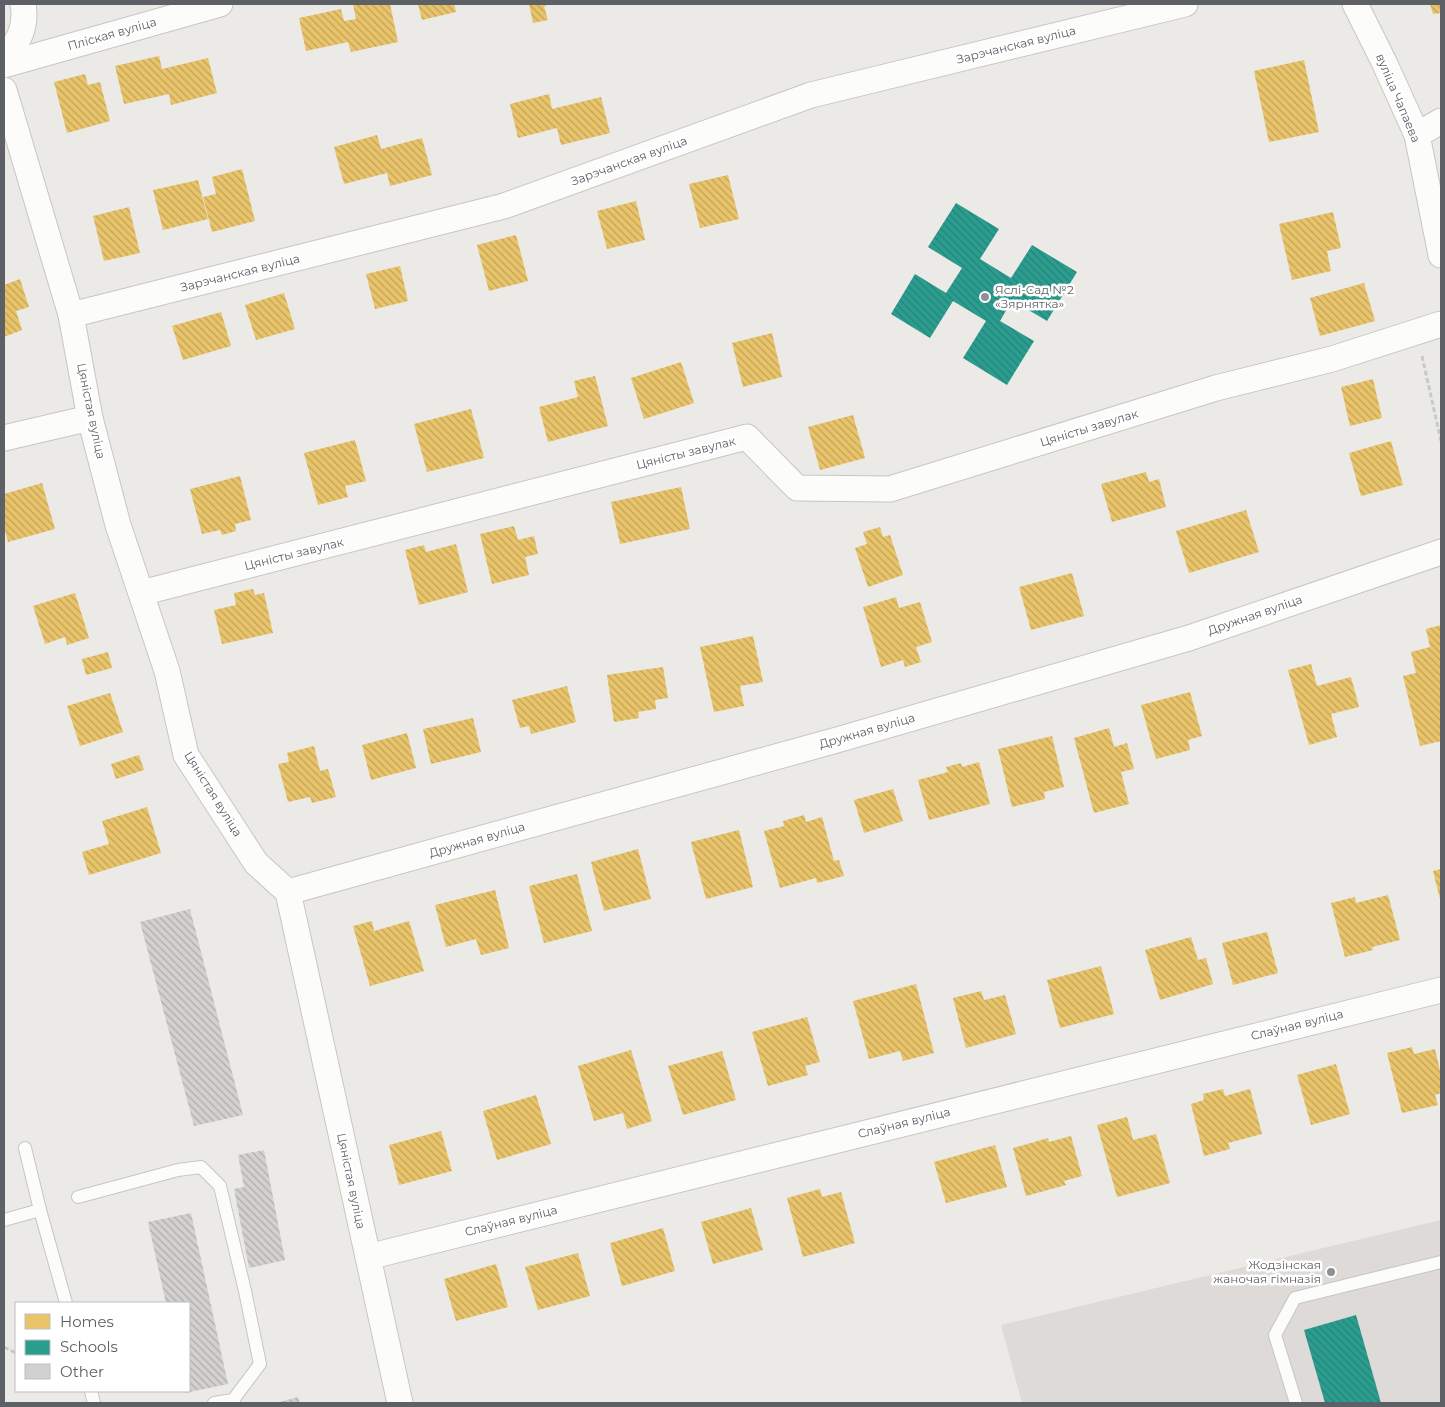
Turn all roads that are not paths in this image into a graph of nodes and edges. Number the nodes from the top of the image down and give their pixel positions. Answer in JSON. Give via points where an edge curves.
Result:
{"nodes":[{"id":1,"x":23,"y":4,"type":"edge"},
{"id":2,"x":220,"y":4,"type":"edge"},
{"id":3,"x":1185,"y":4,"type":"edge"},
{"id":4,"x":1355,"y":4,"type":"edge"},
{"id":5,"x":4,"y":59,"type":"edge"},
{"id":6,"x":4,"y":65,"type":"edge"},
{"id":7,"x":4,"y":90,"type":"edge"},
{"id":8,"x":1441,"y":121,"type":"edge"},
{"id":9,"x":1417,"y":135,"type":"junction"},
{"id":10,"x":1441,"y":255,"type":"edge"},
{"id":11,"x":72,"y":315,"type":"junction"},
{"id":12,"x":1441,"y":324,"type":"edge"},
{"id":13,"x":90,"y":418,"type":"junction"},
{"id":14,"x":4,"y":438,"type":"edge"},
{"id":15,"x":1441,"y":552,"type":"edge"},
{"id":16,"x":141,"y":593,"type":"junction"},
{"id":17,"x":288,"y":892,"type":"junction"},
{"id":18,"x":1441,"y":990,"type":"edge"},
{"id":19,"x":25,"y":1148,"type":"dead end"},
{"id":20,"x":78,"y":1196,"type":"dead end"},
{"id":21,"x":40,"y":1210,"type":"junction"},
{"id":22,"x":4,"y":1220,"type":"edge"},
{"id":23,"x":368,"y":1257,"type":"junction"},
{"id":24,"x":1441,"y":1262,"type":"edge"},
{"id":25,"x":66,"y":1302,"type":"edge"},
{"id":26,"x":234,"y":1402,"type":"edge"},
{"id":27,"x":214,"y":1403,"type":"edge"},
{"id":28,"x":400,"y":1403,"type":"edge"},
{"id":29,"x":1296,"y":1403,"type":"edge"}],
"edges":[{"from":1,"to":5,"type":"street","via":[[25,18],[16,45]]},
{"from":2,"to":6,"type":"street","name":"Пліская вуліца"},
{"from":3,"to":11,"type":"street","name":"Зарэчанская вуліца","via":[[811,95],[504,206]]},
{"from":4,"to":9,"type":"street","name":"вуліца Чапаева"},
{"from":7,"to":11,"type":"street","name":"Цяністая вуліца"},
{"from":8,"to":9,"type":"street"},
{"from":9,"to":10,"type":"street","name":"вуліца Чапаева"},
{"from":11,"to":13,"type":"street","name":"Цяністая вуліца"},
{"from":12,"to":16,"type":"street","name":"Цяністы завулак","via":[[1332,359],[1216,388],[890,490],[797,488],[747,437]]},
{"from":13,"to":14,"type":"street"},
{"from":13,"to":16,"type":"street","name":"Цяністая вуліца","via":[[118,525]]},
{"from":15,"to":17,"type":"street","name":"Дружная вуліца","via":[[1189,638],[837,740]]},
{"from":16,"to":17,"type":"street","name":"Цяністая вуліца","via":[[168,671],[186,754],[256,862]]},
{"from":17,"to":23,"type":"street","name":"Цяністая вуліца"},
{"from":18,"to":23,"type":"street","name":"Слаўная вуліца"},
{"from":19,"to":21,"type":"lane"},
{"from":20,"to":26,"type":"lane","via":[[178,1170],[201,1168],[220,1186],[260,1364]]},
{"from":21,"to":22,"type":"lane"},
{"from":21,"to":25,"type":"lane"},
{"from":23,"to":28,"type":"street","name":"Цяністая вуліца"},
{"from":24,"to":29,"type":"lane","via":[[1295,1298],[1275,1336]]},
{"from":26,"to":27,"type":"lane"}]}
